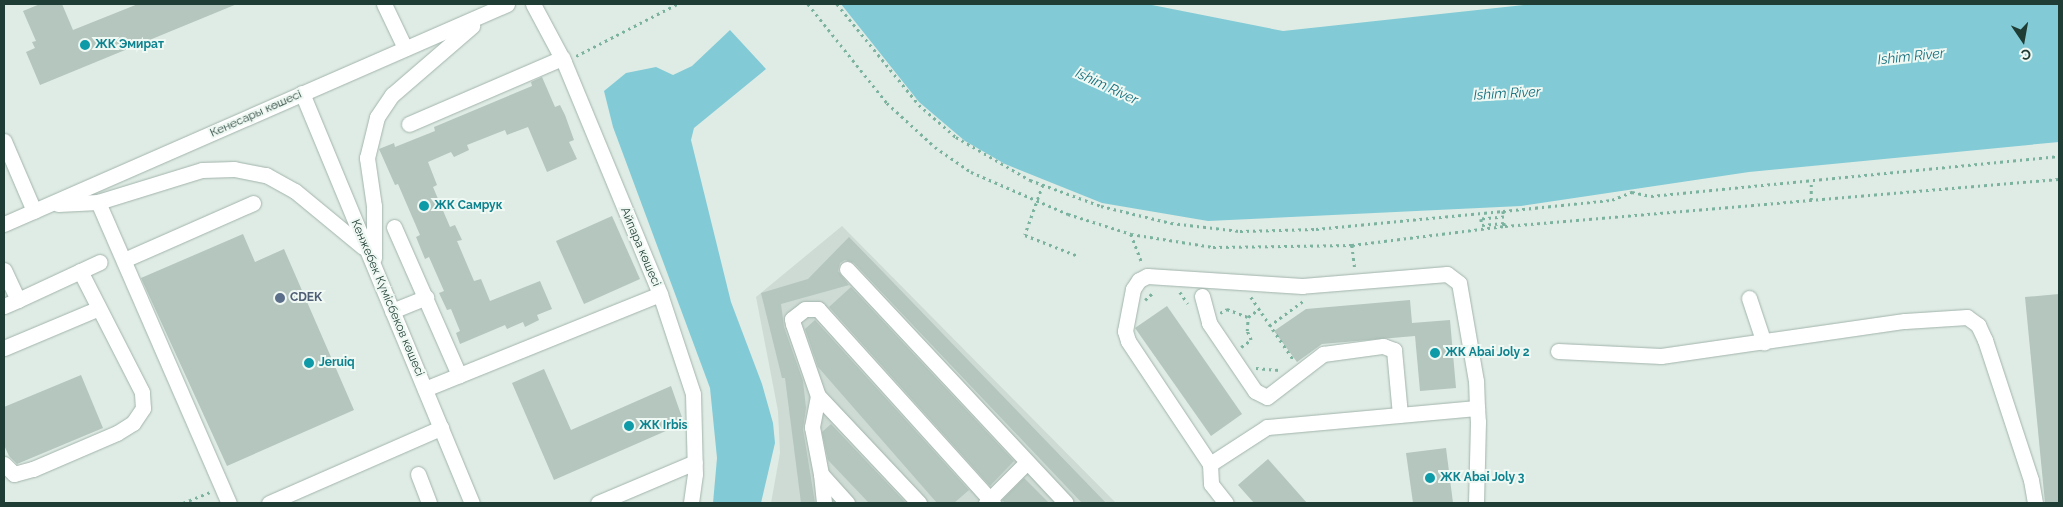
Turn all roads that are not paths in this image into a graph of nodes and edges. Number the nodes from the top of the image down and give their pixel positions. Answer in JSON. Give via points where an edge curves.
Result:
{"nodes":[{"id":1,"x":384,"y":4,"type":"edge"},
{"id":2,"x":507,"y":4,"type":"edge"},
{"id":3,"x":533,"y":4,"type":"edge"},
{"id":4,"x":482,"y":17,"type":"junction"},
{"id":5,"x":405,"y":48,"type":"junction"},
{"id":6,"x":563,"y":60,"type":"junction"},
{"id":7,"x":302,"y":93,"type":"junction"},
{"id":8,"x":409,"y":124,"type":"dead end"},
{"id":9,"x":4,"y":141,"type":"edge"},
{"id":10,"x":98,"y":202,"type":"junction"},
{"id":11,"x":254,"y":203,"type":"dead end"},
{"id":12,"x":52,"y":204,"type":"junction"},
{"id":13,"x":34,"y":211,"type":"junction"},
{"id":14,"x":4,"y":224,"type":"edge"},
{"id":15,"x":394,"y":227,"type":"dead end"},
{"id":16,"x":367,"y":250,"type":"junction"},
{"id":17,"x":124,"y":260,"type":"junction"},
{"id":18,"x":100,"y":262,"type":"dead end"},
{"id":19,"x":374,"y":267,"type":"junction"},
{"id":20,"x":4,"y":270,"type":"edge"},
{"id":21,"x":847,"y":270,"type":"dead end"},
{"id":22,"x":82,"y":275,"type":"junction"},
{"id":23,"x":660,"y":294,"type":"junction"},
{"id":24,"x":1202,"y":296,"type":"dead end"},
{"id":25,"x":426,"y":297,"type":"junction"},
{"id":26,"x":1749,"y":298,"type":"dead end"},
{"id":27,"x":18,"y":300,"type":"junction"},
{"id":28,"x":4,"y":306,"type":"edge"},
{"id":29,"x":97,"y":309,"type":"junction"},
{"id":30,"x":392,"y":310,"type":"junction"},
{"id":31,"x":1764,"y":343,"type":"junction"},
{"id":32,"x":4,"y":348,"type":"edge"},
{"id":33,"x":1558,"y":351,"type":"dead end"},
{"id":34,"x":459,"y":375,"type":"junction"},
{"id":35,"x":425,"y":389,"type":"junction"},
{"id":36,"x":818,"y":396,"type":"junction"},
{"id":37,"x":1477,"y":408,"type":"junction"},
{"id":38,"x":1400,"y":415,"type":"junction"},
{"id":39,"x":441,"y":428,"type":"junction"},
{"id":40,"x":695,"y":462,"type":"junction"},
{"id":41,"x":1027,"y":462,"type":"junction"},
{"id":42,"x":4,"y":464,"type":"edge"},
{"id":43,"x":1210,"y":464,"type":"junction"},
{"id":44,"x":418,"y":474,"type":"dead end"},
{"id":45,"x":821,"y":474,"type":"junction"},
{"id":46,"x":989,"y":502,"type":"edge"},
{"id":47,"x":229,"y":503,"type":"edge"},
{"id":48,"x":269,"y":503,"type":"edge"},
{"id":49,"x":430,"y":503,"type":"edge"},
{"id":50,"x":472,"y":503,"type":"edge"},
{"id":51,"x":598,"y":503,"type":"edge"},
{"id":52,"x":691,"y":503,"type":"edge"},
{"id":53,"x":824,"y":503,"type":"edge"},
{"id":54,"x":847,"y":503,"type":"edge"},
{"id":55,"x":919,"y":503,"type":"edge"},
{"id":56,"x":1066,"y":503,"type":"edge"},
{"id":57,"x":1226,"y":503,"type":"edge"},
{"id":58,"x":1476,"y":503,"type":"edge"},
{"id":59,"x":2035,"y":503,"type":"edge"}],
"edges":[{"from":1,"to":5,"type":"street"},
{"from":2,"to":4,"type":"street","name":"Кенесары көшесі"},
{"from":3,"to":6,"type":"street","name":"Айпара көшесі"},
{"from":4,"to":5,"type":"street","name":"Кенесары көшесі"},
{"from":4,"to":19,"type":"street","via":[[392,95],[377,117],[366,158],[374,206]]},
{"from":5,"to":7,"type":"street","name":"Кенесары көшесі"},
{"from":6,"to":8,"type":"street"},
{"from":6,"to":23,"type":"street","name":"Айпара көшесі"},
{"from":7,"to":12,"type":"street","name":"Кенесары көшесі"},
{"from":7,"to":16,"type":"street","name":"Кенжебек Күмісбеков көшесі"},
{"from":9,"to":13,"type":"street"},
{"from":10,"to":12,"type":"street"},
{"from":10,"to":16,"type":"street","via":[[202,170],[234,169],[266,175],[295,191]]},
{"from":10,"to":17,"type":"street"},
{"from":11,"to":17,"type":"street"},
{"from":12,"to":13,"type":"street","name":"Кенесары көшесі"},
{"from":13,"to":14,"type":"street","name":"Кенесары көшесі"},
{"from":15,"to":25,"type":"street"},
{"from":16,"to":19,"type":"street","name":"Кенжебек Күмісбеков көшесі"},
{"from":17,"to":47,"type":"street"},
{"from":18,"to":22,"type":"street"},
{"from":19,"to":30,"type":"street","name":"Кенжебек Күмісбеков көшесі"},
{"from":20,"to":27,"type":"street"},
{"from":21,"to":41,"type":"street"},
{"from":22,"to":27,"type":"street"},
{"from":22,"to":29,"type":"street"},
{"from":23,"to":34,"type":"street"},
{"from":23,"to":40,"type":"street","name":"Айпара көшесі","via":[[693,394]]},
{"from":24,"to":38,"type":"street","via":[[1210,323],[1255,391],[1267,396],[1323,354],[1383,346],[1394,350]]},
{"from":25,"to":30,"type":"street"},
{"from":25,"to":34,"type":"street"},
{"from":26,"to":31,"type":"street"},
{"from":27,"to":28,"type":"street"},
{"from":29,"to":32,"type":"street"},
{"from":29,"to":42,"type":"street","via":[[142,392],[142,408],[133,423],[117,433],[33,470],[14,474]]},
{"from":30,"to":35,"type":"street","name":"Кенжебек Күмісбеков көшесі"},
{"from":31,"to":33,"type":"street","via":[[1661,356]]},
{"from":31,"to":59,"type":"street","via":[[1905,321],[1967,317],[1978,325],[1985,340],[2031,480]]},
{"from":34,"to":35,"type":"street"},
{"from":35,"to":39,"type":"street","name":"Кенжебек Күмісбеков көшесі"},
{"from":36,"to":45,"type":"street","via":[[812,427]]},
{"from":36,"to":46,"type":"street","via":[[794,336],[792,319],[805,308],[812,307],[818,308]]},
{"from":36,"to":55,"type":"street"},
{"from":37,"to":38,"type":"street"},
{"from":37,"to":43,"type":"street","via":[[1476,381],[1459,282],[1447,274],[1302,286],[1147,276],[1139,280],[1133,289],[1125,332],[1128,341]]},
{"from":37,"to":58,"type":"street"},
{"from":38,"to":43,"type":"street","via":[[1267,426]]},
{"from":39,"to":48,"type":"street"},
{"from":39,"to":50,"type":"street","name":"Кенжебек Күмісбеков көшесі"},
{"from":40,"to":51,"type":"street"},
{"from":40,"to":52,"type":"street","name":"Айпара көшесі"},
{"from":41,"to":46,"type":"street"},
{"from":41,"to":56,"type":"street"},
{"from":43,"to":57,"type":"street","via":[[1212,484]]},
{"from":44,"to":49,"type":"street"},
{"from":45,"to":53,"type":"street"},
{"from":45,"to":54,"type":"street"}]}
